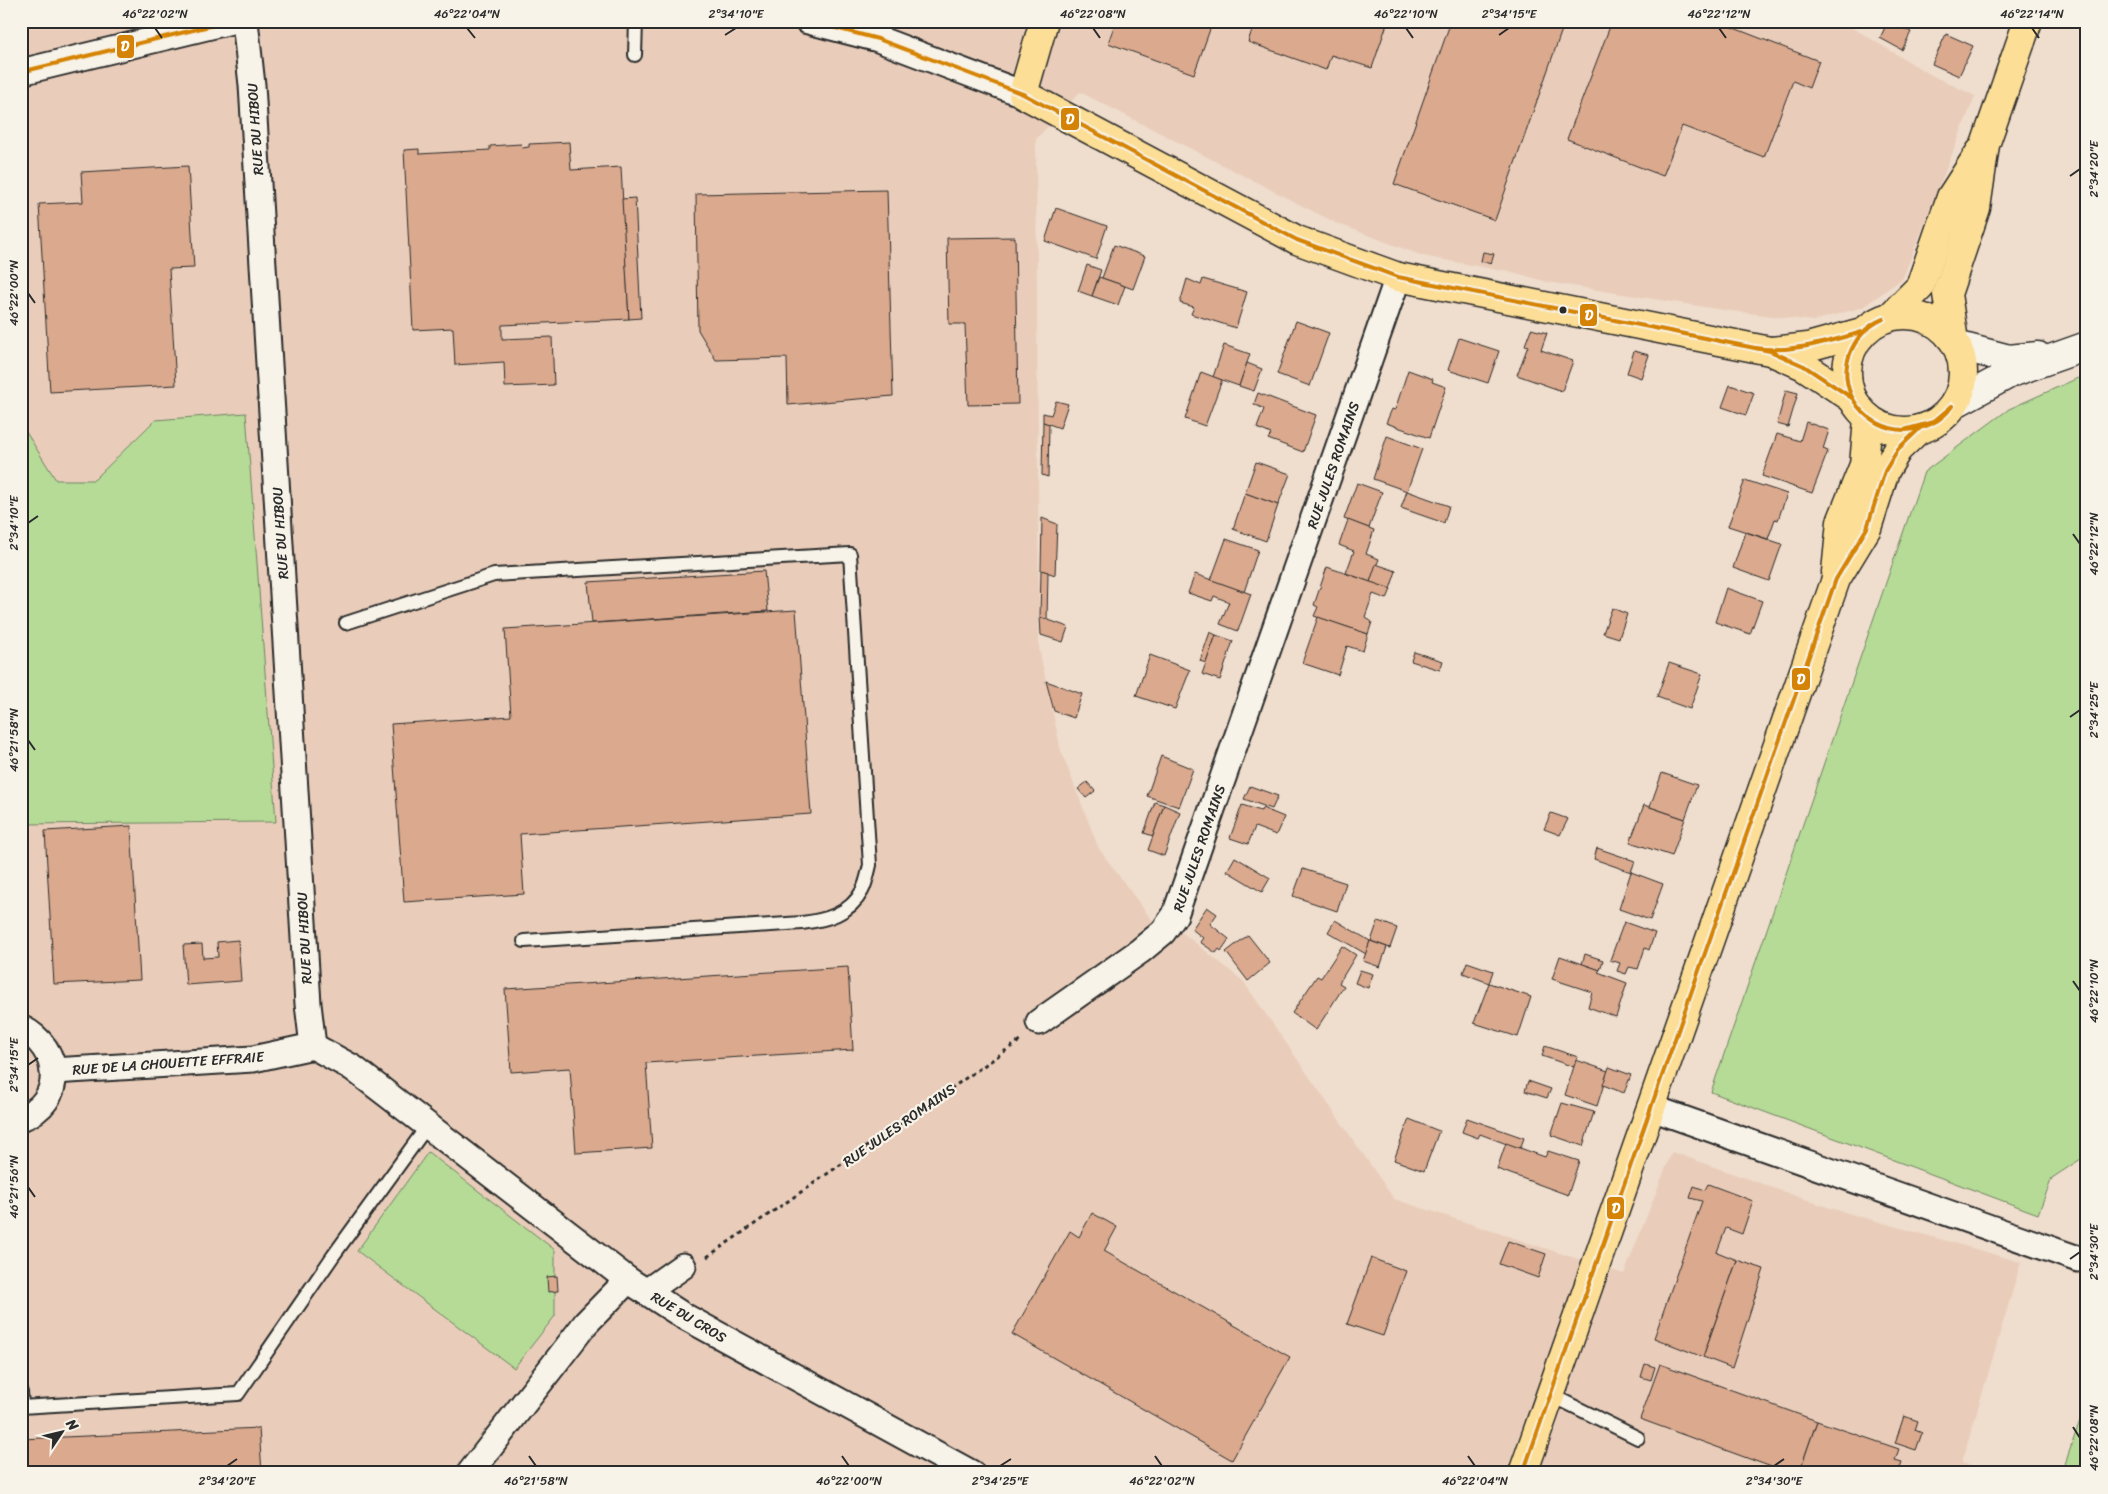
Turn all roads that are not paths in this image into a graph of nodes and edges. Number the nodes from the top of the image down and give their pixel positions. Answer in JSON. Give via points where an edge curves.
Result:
{"nodes":[{"id":1,"x":231,"y":21,"type":"edge"},
{"id":2,"x":245,"y":21,"type":"edge"},
{"id":3,"x":636,"y":21,"type":"edge"},
{"id":4,"x":808,"y":21,"type":"edge"},
{"id":5,"x":1044,"y":21,"type":"edge"},
{"id":6,"x":2028,"y":21,"type":"edge"},
{"id":7,"x":635,"y":55,"type":"dead end"},
{"id":8,"x":21,"y":72,"type":"edge"},
{"id":9,"x":1024,"y":94,"type":"junction"},
{"id":10,"x":1985,"y":145,"type":"junction"},
{"id":11,"x":1398,"y":277,"type":"junction"},
{"id":12,"x":1891,"y":316,"type":"junction"},
{"id":13,"x":1862,"y":332,"type":"junction"},
{"id":14,"x":1955,"y":343,"type":"junction"},
{"id":15,"x":2087,"y":346,"type":"edge"},
{"id":16,"x":1770,"y":351,"type":"junction"},
{"id":17,"x":2062,"y":355,"type":"junction"},
{"id":18,"x":1954,"y":404,"type":"junction"},
{"id":19,"x":1860,"y":408,"type":"junction"},
{"id":20,"x":1919,"y":429,"type":"junction"},
{"id":21,"x":1836,"y":579,"type":"junction"},
{"id":22,"x":346,"y":623,"type":"dead end"},
{"id":23,"x":524,"y":941,"type":"dead end"},
{"id":24,"x":1039,"y":1022,"type":"road end"},
{"id":25,"x":21,"y":1028,"type":"edge"},
{"id":26,"x":312,"y":1046,"type":"junction"},
{"id":27,"x":53,"y":1071,"type":"junction"},
{"id":28,"x":1652,"y":1108,"type":"junction"},
{"id":29,"x":21,"y":1118,"type":"edge"},
{"id":30,"x":428,"y":1125,"type":"junction"},
{"id":31,"x":2078,"y":1259,"type":"dead end"},
{"id":32,"x":683,"y":1266,"type":"road end"},
{"id":33,"x":637,"y":1286,"type":"junction"},
{"id":34,"x":21,"y":1392,"type":"edge"},
{"id":35,"x":1551,"y":1395,"type":"junction"},
{"id":36,"x":22,"y":1407,"type":"edge"},
{"id":37,"x":1638,"y":1438,"type":"dead end"},
{"id":38,"x":470,"y":1473,"type":"edge"},
{"id":39,"x":971,"y":1473,"type":"edge"},
{"id":40,"x":1523,"y":1473,"type":"edge"}],
"edges":[{"from":1,"to":8,"type":"street"},
{"from":2,"to":26,"type":"street","name":"RUE DU HIBOU","via":[[252,85]]},
{"from":3,"to":7,"type":"lane"},
{"from":4,"to":9,"type":"street","via":[[878,39]]},
{"from":5,"to":9,"type":"main road"},
{"from":6,"to":10,"type":"main road"},
{"from":9,"to":11,"type":"main road","via":[[1297,240]]},
{"from":10,"to":12,"type":"main road","via":[[1951,197],[1920,287]]},
{"from":10,"to":14,"type":"main road","via":[[1976,208],[1948,294]]},
{"from":11,"to":16,"type":"main road"},
{"from":11,"to":24,"type":"street","name":"RUE JULES ROMAINS","via":[[1175,915],[1163,932],[1140,951]]},
{"from":12,"to":13,"type":"main road"},
{"from":12,"to":14,"type":"main road","via":[[1908,314],[1926,318],[1942,327]]},
{"from":13,"to":16,"type":"main road","via":[[1808,347]]},
{"from":13,"to":19,"type":"main road","via":[[1852,346],[1847,364],[1847,382]]},
{"from":14,"to":17,"type":"street","via":[[2009,358]]},
{"from":14,"to":18,"type":"main road","via":[[1962,360],[1963,375]]},
{"from":15,"to":17,"type":"street"},
{"from":16,"to":19,"type":"main road","via":[[1804,366]]},
{"from":17,"to":18,"type":"street","via":[[2011,373]]},
{"from":18,"to":20,"type":"main road","via":[[1933,424]]},
{"from":19,"to":20,"type":"main road","via":[[1884,427],[1901,431]]},
{"from":19,"to":21,"type":"main road","via":[[1864,465],[1841,522]]},
{"from":20,"to":21,"type":"main road","via":[[1898,449],[1885,470],[1867,528]]},
{"from":21,"to":28,"type":"main road"},
{"from":22,"to":23,"type":"lane","via":[[494,575],[850,554],[870,864],[863,890],[853,904],[826,920],[802,924]]},
{"from":25,"to":27,"type":"street","via":[[43,1043]]},
{"from":26,"to":27,"type":"street","name":"RUE DE LA CHOUETTE EFFRAIE","via":[[253,1059]]},
{"from":26,"to":30,"type":"street","name":"RUE DU CROS","via":[[353,1068]]},
{"from":27,"to":29,"type":"street","via":[[52,1086],[46,1099],[36,1110]]},
{"from":28,"to":31,"type":"street"},
{"from":28,"to":35,"type":"main road"},
{"from":30,"to":33,"type":"street","name":"RUE DU CROS"},
{"from":30,"to":36,"type":"lane","via":[[238,1394]]},
{"from":32,"to":33,"type":"street"},
{"from":33,"to":38,"type":"street","via":[[586,1323]]},
{"from":33,"to":39,"type":"street","name":"RUE DU CROS","via":[[682,1315]]},
{"from":34,"to":36,"type":"lane"},
{"from":35,"to":37,"type":"lane"},
{"from":35,"to":40,"type":"main road"}]}
